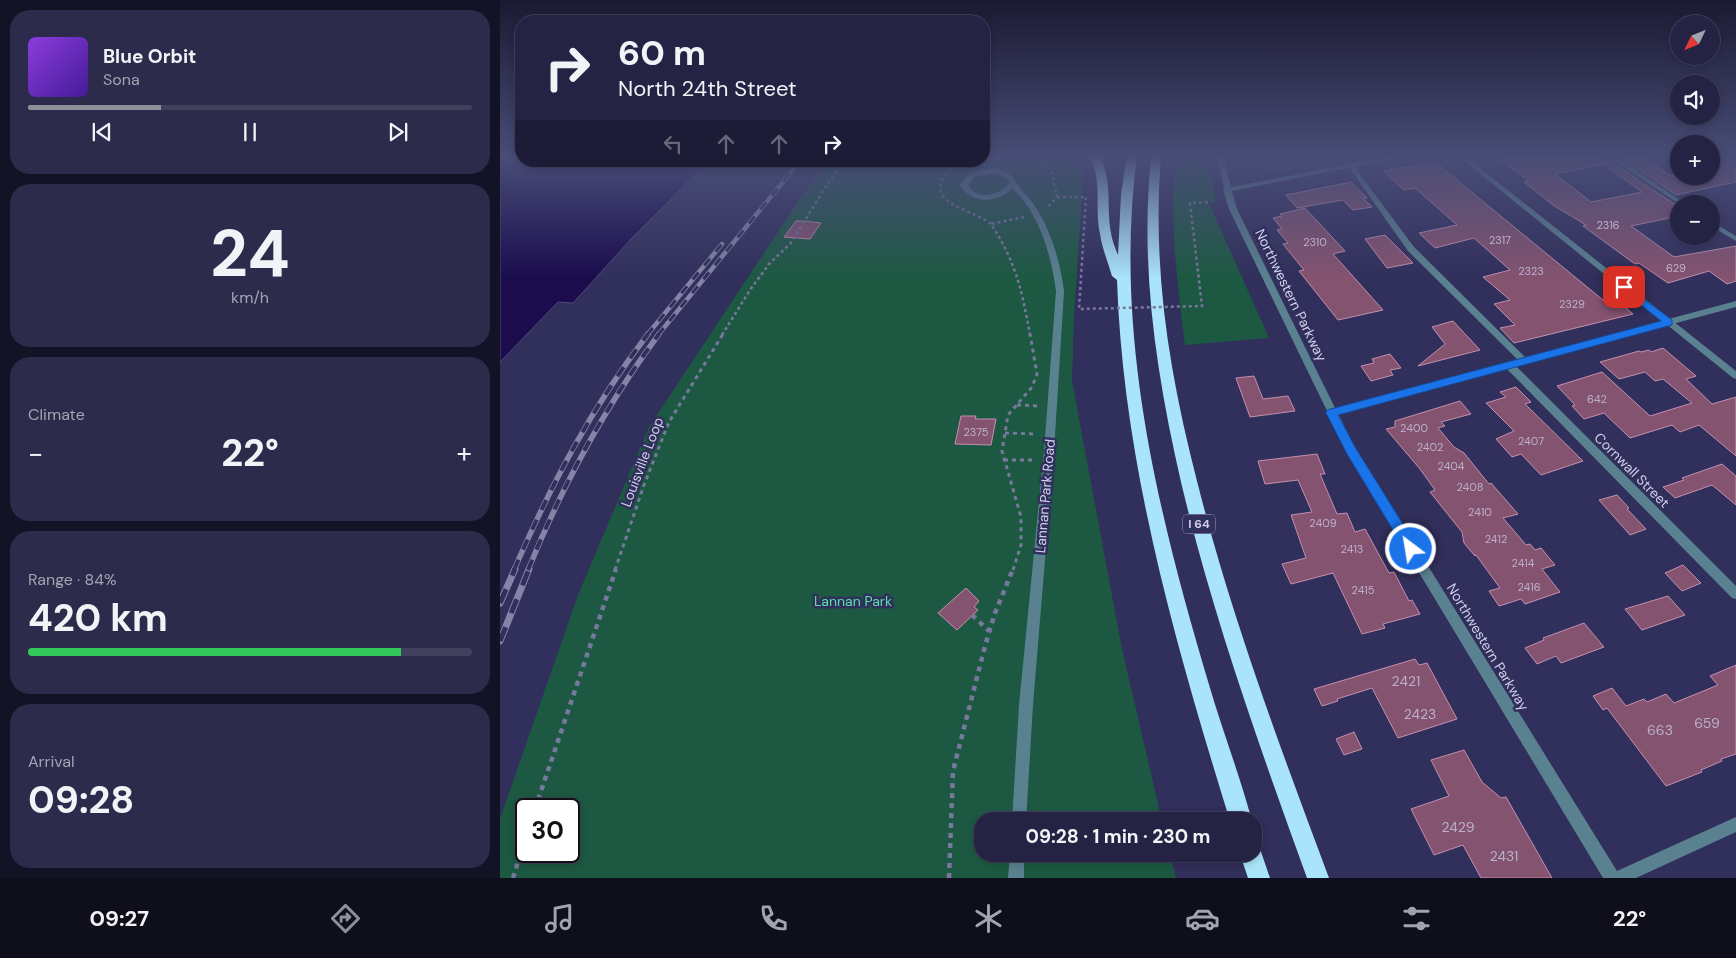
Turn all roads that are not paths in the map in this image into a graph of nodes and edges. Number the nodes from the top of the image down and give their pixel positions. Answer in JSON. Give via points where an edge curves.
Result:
{"nodes":[{"id":1,"x":1025,"y":197,"type":"edge"},
{"id":2,"x":1104,"y":197,"type":"edge"},
{"id":3,"x":1127,"y":197,"type":"edge"},
{"id":4,"x":1152,"y":197,"type":"edge"},
{"id":5,"x":1229,"y":197,"type":"edge"},
{"id":6,"x":1374,"y":197,"type":"edge"},
{"id":7,"x":1512,"y":197,"type":"edge"},
{"id":8,"x":1720,"y":229,"type":"edge"},
{"id":9,"x":1736,"y":239,"type":"edge"},
{"id":10,"x":1124,"y":294,"type":"junction"},
{"id":11,"x":1736,"y":304,"type":"edge"},
{"id":12,"x":1668,"y":322,"type":"junction"},
{"id":13,"x":1524,"y":361,"type":"junction"},
{"id":14,"x":1509,"y":365,"type":"junction"},
{"id":15,"x":1736,"y":376,"type":"edge"},
{"id":16,"x":1331,"y":413,"type":"junction"},
{"id":17,"x":1736,"y":594,"type":"edge"},
{"id":18,"x":1020,"y":812,"type":"edge"},
{"id":19,"x":1237,"y":812,"type":"edge"},
{"id":20,"x":1736,"y":824,"type":"edge"},
{"id":21,"x":1017,"y":862,"type":"edge"},
{"id":22,"x":1253,"y":862,"type":"edge"},
{"id":23,"x":1016,"y":878,"type":"edge"},
{"id":24,"x":1258,"y":878,"type":"edge"},
{"id":25,"x":1318,"y":878,"type":"edge"},
{"id":26,"x":1612,"y":878,"type":"edge"},
{"id":27,"x":1619,"y":878,"type":"edge"}],
"edges":[{"from":1,"to":18,"type":"street","name":"Lannan Park Road","via":[[1040,221],[1058,270],[1060,291]]},
{"from":2,"to":10,"type":"highway","via":[[1105,233]]},
{"from":3,"to":10,"type":"highway"},
{"from":4,"to":25,"type":"highway","number":"I 64","via":[[1152,261],[1158,326],[1173,413],[1196,512],[1242,667]]},
{"from":5,"to":16,"type":"street","name":"Northwestern Parkway"},
{"from":6,"to":13,"type":"street","via":[[1412,249]]},
{"from":7,"to":12,"type":"street"},
{"from":8,"to":9,"type":"street"},
{"from":10,"to":19,"type":"highway","via":[[1134,400],[1162,543],[1190,656]]},
{"from":11,"to":12,"type":"street"},
{"from":12,"to":13,"type":"street"},
{"from":12,"to":15,"type":"street"},
{"from":13,"to":14,"type":"street"},
{"from":14,"to":16,"type":"street"},
{"from":14,"to":17,"type":"street","name":"Cornwall Street"},
{"from":16,"to":26,"type":"street","name":"Northwestern Parkway"},
{"from":20,"to":27,"type":"street"},
{"from":21,"to":23,"type":"street"},
{"from":22,"to":24,"type":"highway"}]}
